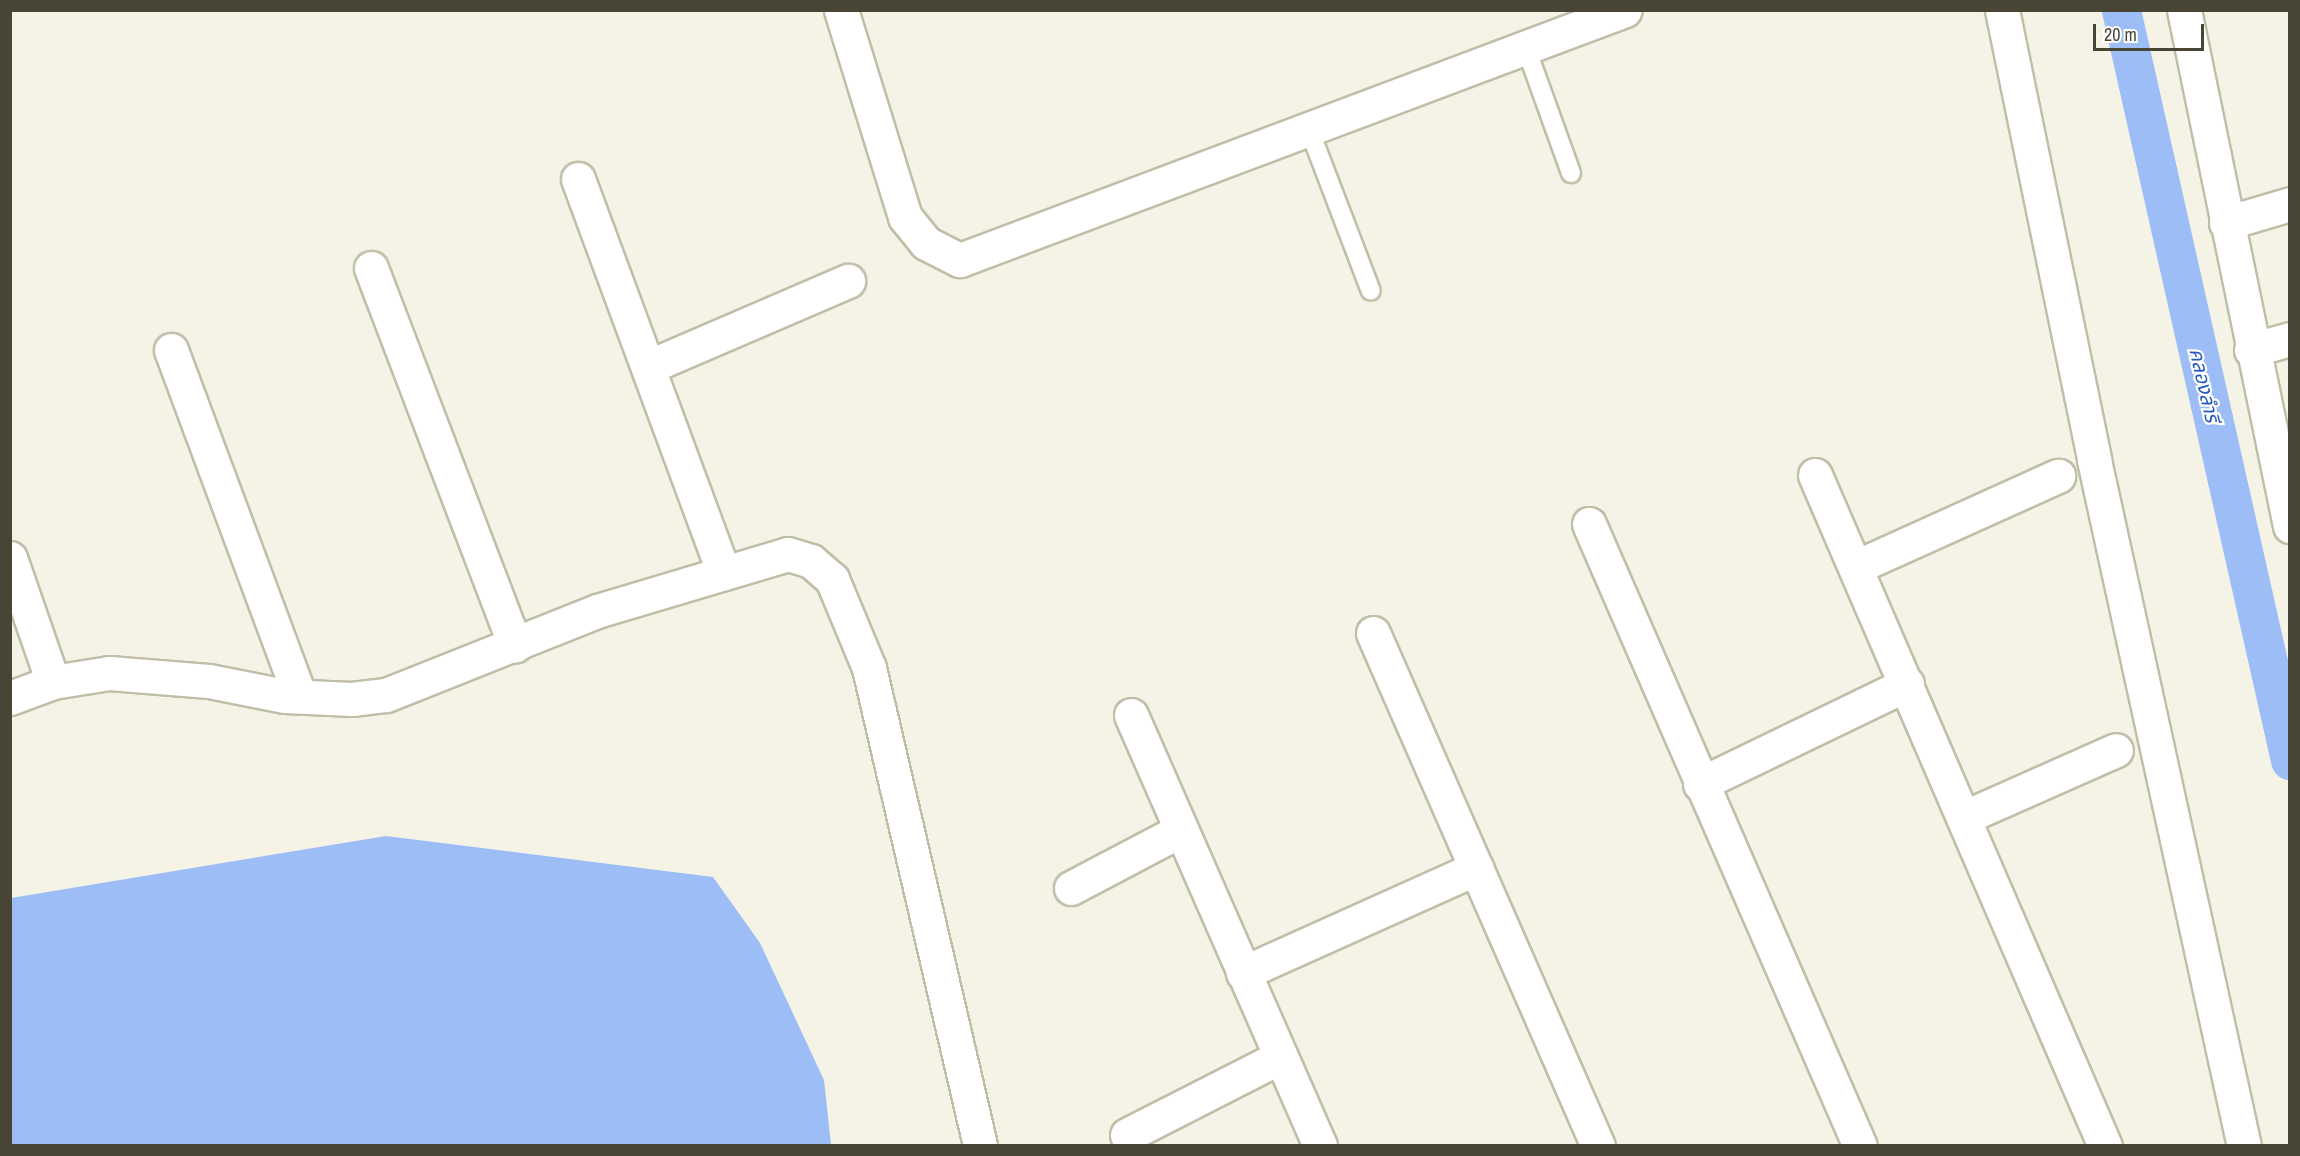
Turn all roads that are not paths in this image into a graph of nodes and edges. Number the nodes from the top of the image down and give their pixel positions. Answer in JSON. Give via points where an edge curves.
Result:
{"nodes":[{"id":1,"x":842,"y":10,"type":"edge"},
{"id":2,"x":1625,"y":10,"type":"edge"},
{"id":3,"x":2002,"y":10,"type":"edge"},
{"id":4,"x":2184,"y":10,"type":"edge"},
{"id":5,"x":1526,"y":48,"type":"junction"},
{"id":6,"x":1309,"y":129,"type":"junction"},
{"id":7,"x":1571,"y":173,"type":"dead end"},
{"id":8,"x":578,"y":179,"type":"dead end"},
{"id":9,"x":2289,"y":204,"type":"edge"},
{"id":10,"x":2226,"y":223,"type":"junction"},
{"id":11,"x":371,"y":268,"type":"dead end"},
{"id":12,"x":848,"y":280,"type":"dead end"},
{"id":13,"x":1371,"y":291,"type":"dead end"},
{"id":14,"x":2289,"y":339,"type":"edge"},
{"id":15,"x":171,"y":350,"type":"dead end"},
{"id":16,"x":2250,"y":350,"type":"junction"},
{"id":17,"x":648,"y":367,"type":"junction"},
{"id":18,"x":1815,"y":475,"type":"dead end"},
{"id":19,"x":2058,"y":476,"type":"dead end"},
{"id":20,"x":1589,"y":524,"type":"dead end"},
{"id":21,"x":2289,"y":526,"type":"edge"},
{"id":22,"x":10,"y":558,"type":"edge"},
{"id":23,"x":1856,"y":567,"type":"junction"},
{"id":24,"x":724,"y":573,"type":"junction"},
{"id":25,"x":1373,"y":633,"type":"dead end"},
{"id":26,"x":515,"y":646,"type":"junction"},
{"id":27,"x":53,"y":682,"type":"junction"},
{"id":28,"x":1907,"y":684,"type":"junction"},
{"id":29,"x":300,"y":696,"type":"junction"},
{"id":30,"x":10,"y":698,"type":"edge"},
{"id":31,"x":1131,"y":715,"type":"dead end"},
{"id":32,"x":2116,"y":750,"type":"dead end"},
{"id":33,"x":1700,"y":784,"type":"junction"},
{"id":34,"x":1965,"y":817,"type":"junction"},
{"id":35,"x":1181,"y":830,"type":"junction"},
{"id":36,"x":1477,"y":868,"type":"junction"},
{"id":37,"x":1071,"y":888,"type":"dead end"},
{"id":38,"x":1243,"y":973,"type":"junction"},
{"id":39,"x":1280,"y":1057,"type":"junction"},
{"id":40,"x":1127,"y":1135,"type":"dead end"},
{"id":41,"x":980,"y":1146,"type":"edge"},
{"id":42,"x":1320,"y":1146,"type":"edge"},
{"id":43,"x":1598,"y":1146,"type":"edge"},
{"id":44,"x":1860,"y":1146,"type":"edge"},
{"id":45,"x":2105,"y":1146,"type":"edge"},
{"id":46,"x":2244,"y":1146,"type":"edge"}],
"edges":[{"from":1,"to":6,"type":"street","via":[[905,217],[926,243],[960,260]]},
{"from":2,"to":5,"type":"street"},
{"from":3,"to":46,"type":"street","via":[[2101,494]]},
{"from":4,"to":10,"type":"street"},
{"from":5,"to":6,"type":"street"},
{"from":5,"to":7,"type":"lane"},
{"from":6,"to":13,"type":"lane"},
{"from":8,"to":17,"type":"street"},
{"from":9,"to":10,"type":"street"},
{"from":10,"to":16,"type":"street"},
{"from":11,"to":26,"type":"street"},
{"from":12,"to":17,"type":"street"},
{"from":14,"to":16,"type":"street"},
{"from":15,"to":29,"type":"street"},
{"from":16,"to":21,"type":"street"},
{"from":17,"to":24,"type":"street"},
{"from":18,"to":23,"type":"street"},
{"from":19,"to":23,"type":"street"},
{"from":20,"to":33,"type":"street"},
{"from":22,"to":27,"type":"street"},
{"from":23,"to":28,"type":"street"},
{"from":24,"to":26,"type":"street","via":[[597,611]]},
{"from":24,"to":41,"type":"street","via":[[788,554],[811,561],[832,579],[869,668]]},
{"from":25,"to":36,"type":"street"},
{"from":26,"to":29,"type":"street","via":[[386,695]]},
{"from":27,"to":29,"type":"street","via":[[109,674]]},
{"from":27,"to":30,"type":"street"},
{"from":28,"to":33,"type":"street"},
{"from":28,"to":34,"type":"street"},
{"from":31,"to":35,"type":"street"},
{"from":32,"to":34,"type":"street"},
{"from":33,"to":44,"type":"street"},
{"from":34,"to":45,"type":"street"},
{"from":35,"to":37,"type":"street"},
{"from":35,"to":38,"type":"street"},
{"from":36,"to":38,"type":"street"},
{"from":36,"to":43,"type":"street"},
{"from":38,"to":39,"type":"street"},
{"from":39,"to":40,"type":"street"},
{"from":39,"to":42,"type":"street"}]}
